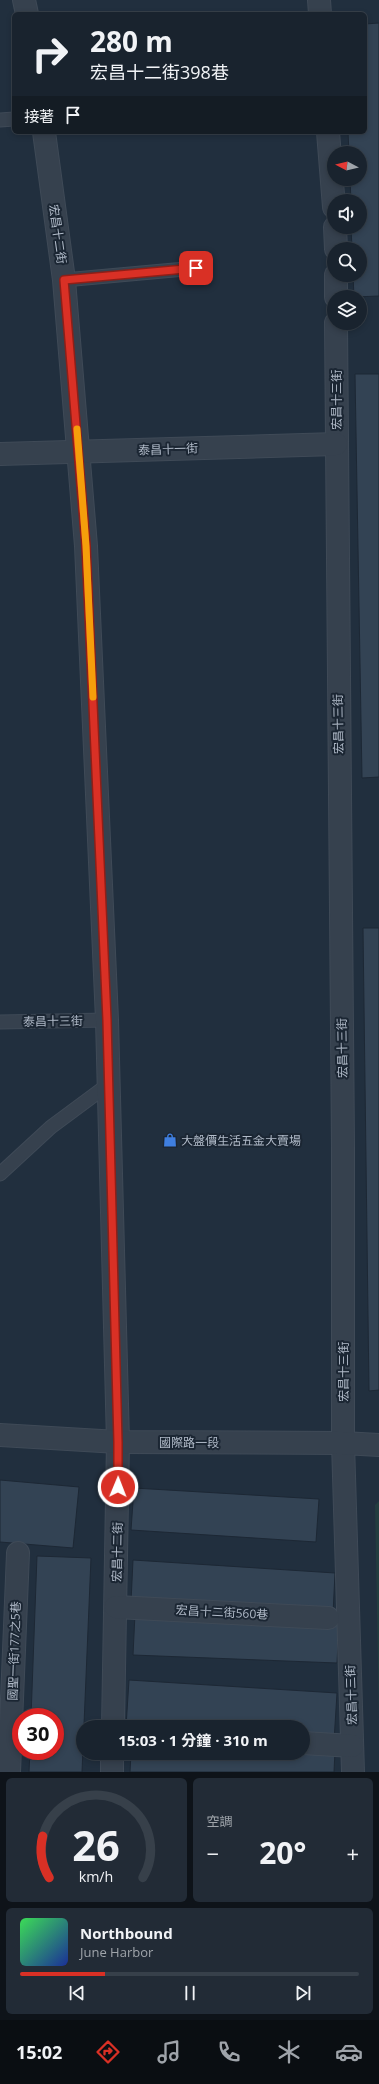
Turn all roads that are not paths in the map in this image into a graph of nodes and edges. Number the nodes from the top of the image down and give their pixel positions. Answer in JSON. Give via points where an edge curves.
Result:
{"nodes":[{"id":1,"x":24,"y":0,"type":"edge"},
{"id":2,"x":319,"y":0,"type":"edge"},
{"id":3,"x":26,"y":12,"type":"edge"},
{"id":4,"x":320,"y":12,"type":"edge"},
{"id":5,"x":12,"y":119,"type":"edge"},
{"id":6,"x":0,"y":120,"type":"edge"},
{"id":7,"x":44,"y":134,"type":"edge"},
{"id":8,"x":328,"y":134,"type":"edge"},
{"id":9,"x":333,"y":194,"type":"edge"},
{"id":10,"x":196,"y":268,"type":"dead end"},
{"id":11,"x":64,"y":280,"type":"junction"},
{"id":12,"x":336,"y":330,"type":"edge"},
{"id":13,"x":336,"y":444,"type":"junction"},
{"id":14,"x":78,"y":452,"type":"junction"},
{"id":15,"x":0,"y":454,"type":"edge"},
{"id":16,"x":107,"y":1020,"type":"junction"},
{"id":17,"x":0,"y":1022,"type":"edge"},
{"id":18,"x":109,"y":1084,"type":"junction"},
{"id":19,"x":0,"y":1174,"type":"edge"},
{"id":20,"x":0,"y":1435,"type":"edge"},
{"id":21,"x":118,"y":1442,"type":"junction"},
{"id":22,"x":343,"y":1443,"type":"junction"},
{"id":23,"x":379,"y":1445,"type":"edge"},
{"id":24,"x":18,"y":1553,"type":"dead end"},
{"id":25,"x":116,"y":1607,"type":"junction"},
{"id":26,"x":328,"y":1618,"type":"dead end"},
{"id":27,"x":113,"y":1720,"type":"edge"},
{"id":28,"x":310,"y":1743,"type":"edge"},
{"id":29,"x":352,"y":1746,"type":"junction"},
{"id":30,"x":112,"y":1760,"type":"edge"},
{"id":31,"x":9,"y":1772,"type":"edge"},
{"id":32,"x":112,"y":1772,"type":"edge"},
{"id":33,"x":353,"y":1772,"type":"edge"}],
"edges":[{"from":1,"to":3,"type":"street"},
{"from":2,"to":4,"type":"street"},
{"from":5,"to":6,"type":"lane"},
{"from":7,"to":11,"type":"street","name":"宏昌十二街"},
{"from":8,"to":9,"type":"street"},
{"from":10,"to":11,"type":"lane"},
{"from":11,"to":14,"type":"street","name":"宏昌十二街"},
{"from":12,"to":13,"type":"street","name":"宏昌十三街"},
{"from":13,"to":14,"type":"street","name":"泰昌十一街"},
{"from":13,"to":22,"type":"street","name":"宏昌十三街","via":[[343,1147]]},
{"from":14,"to":15,"type":"street","name":"泰昌十一街"},
{"from":14,"to":16,"type":"street","name":"宏昌十二街","via":[[86,546]]},
{"from":16,"to":17,"type":"lane","name":"泰昌十三街"},
{"from":16,"to":18,"type":"street","name":"宏昌十二街"},
{"from":18,"to":19,"type":"lane","via":[[51,1127]]},
{"from":18,"to":21,"type":"street","name":"宏昌十二街"},
{"from":20,"to":21,"type":"street","name":"國際路一段"},
{"from":21,"to":22,"type":"street","name":"國際路一段"},
{"from":21,"to":25,"type":"street","name":"宏昌十二街"},
{"from":22,"to":23,"type":"street","name":"國際路一段"},
{"from":22,"to":29,"type":"street","name":"宏昌十三街"},
{"from":24,"to":31,"type":"street","name":"國聖一街177之5巷"},
{"from":25,"to":26,"type":"street","name":"宏昌十二街560巷"},
{"from":25,"to":27,"type":"street","name":"宏昌十二街"},
{"from":28,"to":29,"type":"street"},
{"from":29,"to":33,"type":"street","name":"宏昌十三街"},
{"from":30,"to":32,"type":"street"}]}
